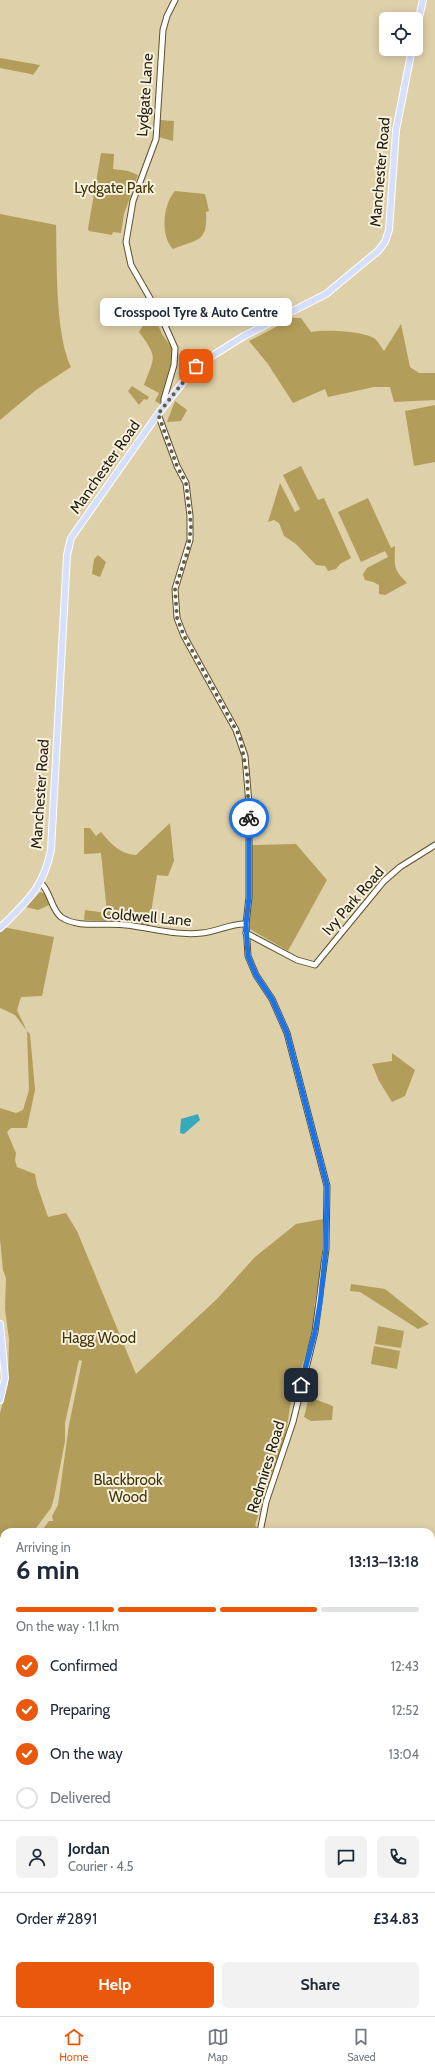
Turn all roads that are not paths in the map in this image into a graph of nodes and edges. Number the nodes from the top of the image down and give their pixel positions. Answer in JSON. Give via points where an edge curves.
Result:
{"nodes":[{"id":1,"x":175,"y":0,"type":"edge"},
{"id":2,"x":423,"y":0,"type":"edge"},
{"id":3,"x":420,"y":12,"type":"edge"},
{"id":4,"x":411,"y":56,"type":"edge"},
{"id":5,"x":168,"y":396,"type":"junction"},
{"id":6,"x":158,"y":414,"type":"junction"},
{"id":7,"x":435,"y":846,"type":"edge"},
{"id":8,"x":41,"y":883,"type":"junction"},
{"id":9,"x":246,"y":924,"type":"junction"},
{"id":10,"x":0,"y":928,"type":"edge"},
{"id":11,"x":246,"y":934,"type":"junction"},
{"id":12,"x":0,"y":1324,"type":"edge"},
{"id":13,"x":0,"y":1400,"type":"edge"},
{"id":14,"x":261,"y":1528,"type":"edge"}],
"edges":[{"from":1,"to":5,"type":"street","name":"Lydgate Lane","via":[[163,30],[156,139],[133,201],[126,238],[131,264],[175,348]]},
{"from":2,"to":3,"type":"main road"},
{"from":4,"to":5,"type":"main road","name":"Manchester Road","via":[[396,130],[389,230],[378,252],[326,294],[244,336],[201,363]]},
{"from":5,"to":6,"type":"main road","name":"Manchester Road"},
{"from":6,"to":8,"type":"main road","name":"Manchester Road","via":[[72,535],[69,546],[62,635],[53,836],[48,864]]},
{"from":6,"to":9,"type":"street","name":"Redmires Road","via":[[186,483],[190,516],[189,545],[175,589],[177,618],[184,636],[236,730],[245,756],[249,792],[249,897]]},
{"from":7,"to":11,"type":"street","name":"Ivy Park Road","via":[[400,867],[384,881],[315,965],[297,960]]},
{"from":8,"to":9,"type":"street","name":"Coldwell Lane","via":[[58,914],[67,920],[81,923],[124,924],[183,934],[213,932],[237,924]]},
{"from":8,"to":10,"type":"main road","name":"Manchester Road"},
{"from":9,"to":11,"type":"street","name":"Redmires Road"},
{"from":11,"to":14,"type":"street","name":"Redmires Road","via":[[251,967],[272,999],[287,1033],[328,1194],[324,1268],[315,1332]]},
{"from":12,"to":13,"type":"main road","via":[[5,1378]]}]}
